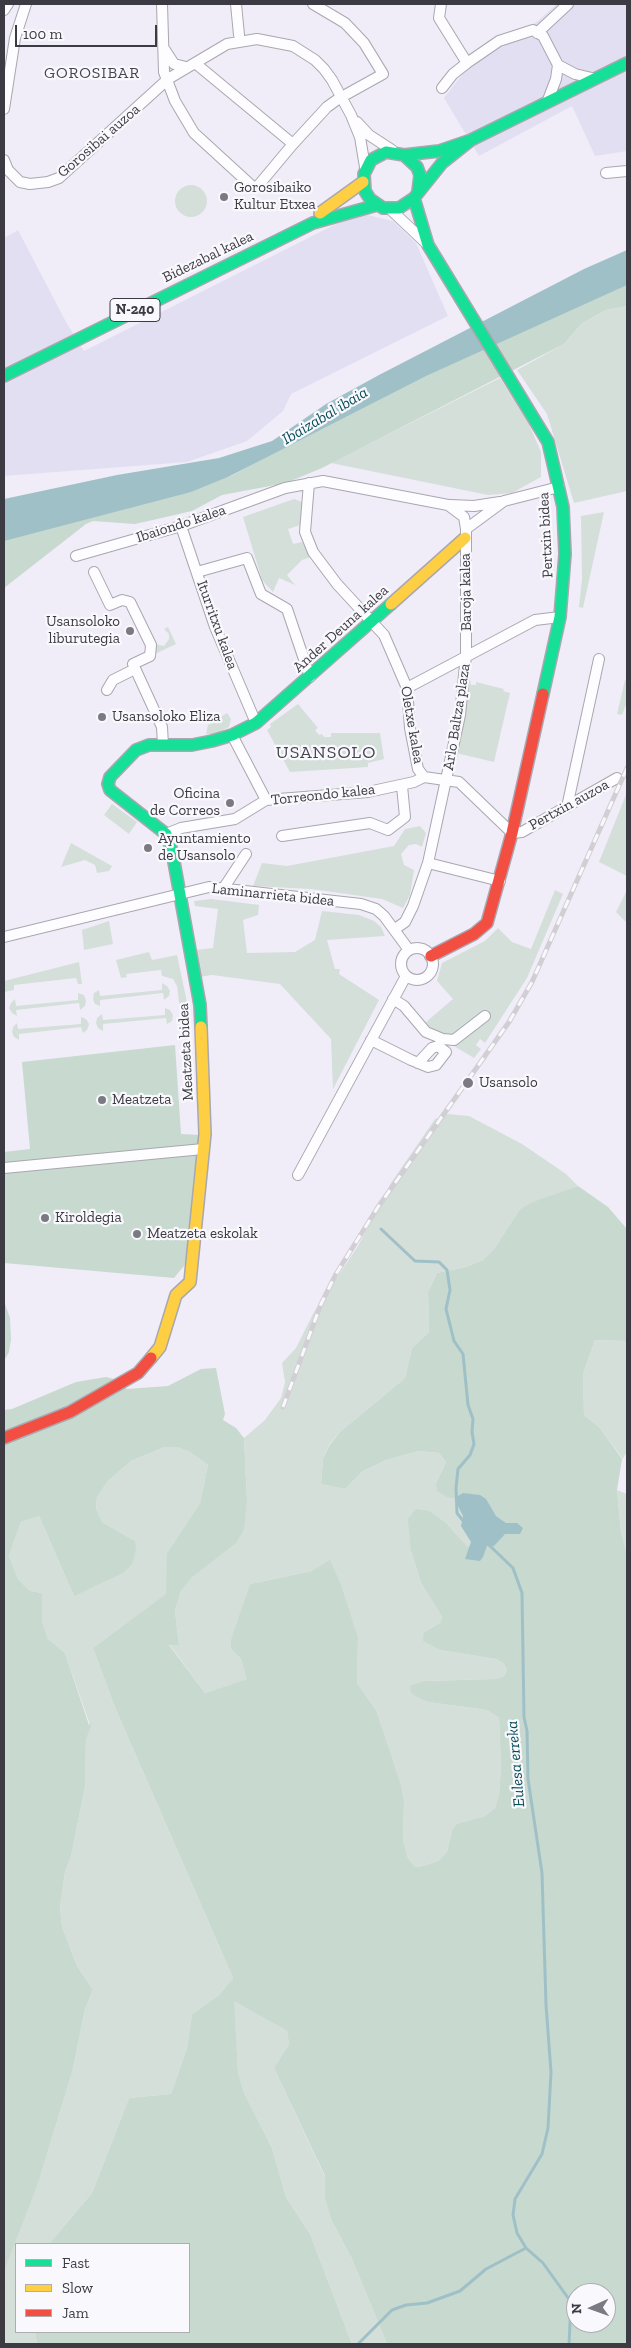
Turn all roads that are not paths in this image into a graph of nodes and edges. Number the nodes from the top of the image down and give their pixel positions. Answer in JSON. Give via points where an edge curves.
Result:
{"nodes":[{"id":1,"x":8,"y":4,"type":"edge"},
{"id":2,"x":26,"y":4,"type":"edge"},
{"id":3,"x":162,"y":4,"type":"edge"},
{"id":4,"x":236,"y":4,"type":"edge"},
{"id":5,"x":313,"y":4,"type":"edge"},
{"id":6,"x":441,"y":4,"type":"edge"},
{"id":7,"x":568,"y":4,"type":"edge"},
{"id":8,"x":4,"y":10,"type":"edge"},
{"id":9,"x":537,"y":33,"type":"junction"},
{"id":10,"x":239,"y":35,"type":"dead end"},
{"id":11,"x":165,"y":50,"type":"junction"},
{"id":12,"x":467,"y":63,"type":"junction"},
{"id":13,"x":627,"y":63,"type":"edge"},
{"id":14,"x":174,"y":64,"type":"junction"},
{"id":15,"x":191,"y":65,"type":"junction"},
{"id":16,"x":558,"y":65,"type":"junction"},
{"id":17,"x":166,"y":75,"type":"junction"},
{"id":18,"x":594,"y":79,"type":"junction"},
{"id":19,"x":442,"y":88,"type":"dead end"},
{"id":20,"x":344,"y":96,"type":"junction"},
{"id":21,"x":546,"y":103,"type":"junction"},
{"id":22,"x":4,"y":109,"type":"edge"},
{"id":23,"x":351,"y":115,"type":"junction"},
{"id":24,"x":471,"y":140,"type":"junction"},
{"id":25,"x":293,"y":144,"type":"junction"},
{"id":26,"x":400,"y":154,"type":"junction"},
{"id":27,"x":4,"y":160,"type":"edge"},
{"id":28,"x":627,"y":171,"type":"edge"},
{"id":29,"x":606,"y":173,"type":"dead end"},
{"id":30,"x":364,"y":176,"type":"junction"},
{"id":31,"x":416,"y":195,"type":"junction"},
{"id":32,"x":377,"y":205,"type":"junction"},
{"id":33,"x":390,"y":209,"type":"junction"},
{"id":34,"x":267,"y":245,"type":"junction"},
{"id":35,"x":428,"y":245,"type":"junction"},
{"id":36,"x":4,"y":376,"type":"edge"},
{"id":37,"x":309,"y":483,"type":"junction"},
{"id":38,"x":559,"y":487,"type":"junction"},
{"id":39,"x":504,"y":501,"type":"junction"},
{"id":40,"x":452,"y":506,"type":"junction"},
{"id":41,"x":493,"y":509,"type":"junction"},
{"id":42,"x":181,"y":526,"type":"junction"},
{"id":43,"x":465,"y":534,"type":"junction"},
{"id":44,"x":76,"y":556,"type":"dead end"},
{"id":45,"x":94,"y":572,"type":"dead end"},
{"id":46,"x":197,"y":572,"type":"junction"},
{"id":47,"x":560,"y":617,"type":"junction"},
{"id":48,"x":373,"y":622,"type":"junction"},
{"id":49,"x":466,"y":655,"type":"junction"},
{"id":50,"x":599,"y":659,"type":"dead end"},
{"id":51,"x":134,"y":667,"type":"junction"},
{"id":52,"x":310,"y":677,"type":"junction"},
{"id":53,"x":407,"y":688,"type":"junction"},
{"id":54,"x":107,"y":690,"type":"dead end"},
{"id":55,"x":256,"y":723,"type":"junction"},
{"id":56,"x":232,"y":735,"type":"junction"},
{"id":57,"x":163,"y":745,"type":"junction"},
{"id":58,"x":424,"y":776,"type":"junction"},
{"id":59,"x":617,"y":778,"type":"dead end"},
{"id":60,"x":448,"y":779,"type":"junction"},
{"id":61,"x":402,"y":786,"type":"junction"},
{"id":62,"x":266,"y":800,"type":"junction"},
{"id":63,"x":567,"y":806,"type":"junction"},
{"id":64,"x":517,"y":832,"type":"junction"},
{"id":65,"x":166,"y":834,"type":"junction"},
{"id":66,"x":282,"y":836,"type":"dead end"},
{"id":67,"x":246,"y":854,"type":"dead end"},
{"id":68,"x":428,"y":863,"type":"junction"},
{"id":69,"x":500,"y":881,"type":"junction"},
{"id":70,"x":223,"y":889,"type":"junction"},
{"id":71,"x":180,"y":895,"type":"junction"},
{"id":72,"x":395,"y":929,"type":"junction"},
{"id":73,"x":4,"y":937,"type":"edge"},
{"id":74,"x":408,"y":950,"type":"junction"},
{"id":75,"x":431,"y":956,"type":"junction"},
{"id":76,"x":406,"y":976,"type":"junction"},
{"id":77,"x":393,"y":999,"type":"junction"},
{"id":78,"x":485,"y":1016,"type":"dead end"},
{"id":79,"x":371,"y":1040,"type":"junction"},
{"id":80,"x":418,"y":1063,"type":"dead end"},
{"id":81,"x":203,"y":1149,"type":"junction"},
{"id":82,"x":4,"y":1168,"type":"edge"},
{"id":83,"x":298,"y":1175,"type":"dead end"},
{"id":84,"x":4,"y":1438,"type":"edge"}],
"edges":[{"from":1,"to":8,"type":"street"},
{"from":2,"to":22,"type":"street","via":[[16,38]]},
{"from":3,"to":11,"type":"street"},
{"from":4,"to":10,"type":"street"},
{"from":5,"to":20,"type":"street","via":[[345,23],[364,43],[383,74]]},
{"from":6,"to":12,"type":"street","via":[[439,18]]},
{"from":7,"to":9,"type":"street"},
{"from":9,"to":12,"type":"street","via":[[533,30],[499,41]]},
{"from":9,"to":16,"type":"street","via":[[542,36]]},
{"from":11,"to":14,"type":"street"},
{"from":11,"to":17,"type":"street"},
{"from":12,"to":19,"type":"street"},
{"from":13,"to":18,"type":"main road","number":"N-240"},
{"from":14,"to":15,"type":"street"},
{"from":14,"to":17,"type":"street"},
{"from":15,"to":17,"type":"street","name":"Gorosibai auzoa"},
{"from":15,"to":20,"type":"street","name":"Gorosibai auzoa","via":[[210,52],[240,40],[280,42],[315,60]]},
{"from":15,"to":25,"type":"street"},
{"from":16,"to":18,"type":"street"},
{"from":16,"to":21,"type":"street","via":[[554,86]]},
{"from":17,"to":25,"type":"street","via":[[175,101],[194,133],[253,187],[257,187]]},
{"from":17,"to":27,"type":"street","name":"Gorosibai auzoa","via":[[59,178],[30,184],[20,182],[8,170]]},
{"from":18,"to":21,"type":"main road","number":"N-240"},
{"from":20,"to":23,"type":"street","name":"Gorosibai auzoa"},
{"from":20,"to":25,"type":"street","via":[[328,107]]},
{"from":21,"to":24,"type":"main road","number":"N-240"},
{"from":23,"to":26,"type":"street","via":[[369,135]]},
{"from":23,"to":30,"type":"street","via":[[360,137]]},
{"from":24,"to":26,"type":"main road","number":"N-240","via":[[438,151]]},
{"from":24,"to":31,"type":"main road","number":"N-240","via":[[442,163]]},
{"from":26,"to":30,"type":"main road","number":"N-240","via":[[378,156]]},
{"from":26,"to":31,"type":"main road","via":[[417,168],[420,183]]},
{"from":28,"to":29,"type":"street"},
{"from":30,"to":32,"type":"main road","via":[[365,191]]},
{"from":30,"to":34,"type":"main road","number":"N-240","via":[[341,200]]},
{"from":31,"to":33,"type":"main road","number":"N-240","via":[[399,208]]},
{"from":31,"to":35,"type":"main road","name":"Pertxin bidea"},
{"from":32,"to":33,"type":"main road"},
{"from":32,"to":34,"type":"main road","name":"Bidezabal kalea","number":"N-240","via":[[313,223]]},
{"from":33,"to":35,"type":"street"},
{"from":34,"to":36,"type":"main road","name":"Bidezabal kalea","number":"N-240"},
{"from":35,"to":38,"type":"main road","name":"Pertxin bidea","via":[[548,442]]},
{"from":37,"to":40,"type":"street","via":[[323,481]]},
{"from":37,"to":42,"type":"street","name":"Ibaiondo kalea","via":[[286,488]]},
{"from":37,"to":48,"type":"street","name":"Oletxe kalea","via":[[305,532],[313,552],[337,584]]},
{"from":38,"to":39,"type":"street"},
{"from":38,"to":47,"type":"main road","name":"Pertxin bidea","via":[[565,554]]},
{"from":39,"to":40,"type":"street"},
{"from":39,"to":41,"type":"street"},
{"from":40,"to":41,"type":"street","via":[[477,511]]},
{"from":40,"to":43,"type":"street","via":[[464,516]]},
{"from":41,"to":43,"type":"street"},
{"from":42,"to":44,"type":"street","name":"Ibaiondo kalea"},
{"from":42,"to":46,"type":"street","name":"Iturritxu kalea"},
{"from":43,"to":48,"type":"main road","name":"Ander Deuna kalea"},
{"from":43,"to":49,"type":"street","name":"Baroja kalea"},
{"from":45,"to":51,"type":"street","via":[[110,605],[122,600],[130,602],[151,645],[150,656]]},
{"from":46,"to":52,"type":"street","via":[[247,558],[261,594],[287,609]]},
{"from":46,"to":55,"type":"street","name":"Iturritxu kalea","via":[[215,628]]},
{"from":47,"to":49,"type":"street","via":[[535,620]]},
{"from":47,"to":64,"type":"main road","name":"Pertxin bidea"},
{"from":48,"to":52,"type":"main road","name":"Ander Deuna kalea"},
{"from":48,"to":53,"type":"street","name":"Oletxe kalea","via":[[384,635]]},
{"from":49,"to":53,"type":"street"},
{"from":49,"to":60,"type":"street","name":"Arlo Baltza plaza","via":[[460,715]]},
{"from":50,"to":63,"type":"street"},
{"from":51,"to":54,"type":"street","via":[[113,680]]},
{"from":51,"to":57,"type":"street","via":[[162,727]]},
{"from":52,"to":55,"type":"main road","name":"Ander Deuna kalea"},
{"from":53,"to":58,"type":"street","name":"Oletxe kalea","via":[[410,728],[418,769]]},
{"from":55,"to":56,"type":"main road","name":"Ander Deuna kalea"},
{"from":56,"to":57,"type":"main road","name":"Ander Deuna kalea","via":[[192,744]]},
{"from":56,"to":62,"type":"street"},
{"from":57,"to":65,"type":"main road","name":"Ander Deuna kalea","via":[[136,750],[110,777],[108,784],[110,790]]},
{"from":58,"to":60,"type":"street","name":"Oletxe kalea"},
{"from":58,"to":61,"type":"street","name":"Torreondo kalea"},
{"from":59,"to":63,"type":"street","name":"Pertxin auzoa"},
{"from":60,"to":64,"type":"street","via":[[459,782]]},
{"from":60,"to":68,"type":"street"},
{"from":61,"to":62,"type":"street","name":"Torreondo kalea"},
{"from":61,"to":66,"type":"street","via":[[406,817],[388,830],[370,822]]},
{"from":62,"to":65,"type":"street","name":"Torreondo kalea","via":[[236,819],[181,828]]},
{"from":63,"to":64,"type":"street","name":"Pertxin auzoa"},
{"from":64,"to":69,"type":"main road","name":"Pertxin bidea"},
{"from":65,"to":71,"type":"main road"},
{"from":67,"to":70,"type":"street"},
{"from":68,"to":69,"type":"street"},
{"from":68,"to":72,"type":"street","via":[[405,922]]},
{"from":69,"to":75,"type":"main road","name":"Pertxin bidea","via":[[487,923],[474,934]]},
{"from":70,"to":71,"type":"street","name":"Laminarrieta bidea","via":[[192,889]]},
{"from":70,"to":72,"type":"street","name":"Laminarrieta bidea","via":[[360,904],[376,909]]},
{"from":71,"to":73,"type":"street","name":"Laminarrieta bidea"},
{"from":71,"to":81,"type":"main road","name":"Meatzeta bidea","via":[[201,1016]]},
{"from":72,"to":74,"type":"street","name":"Laminarrieta bidea"},
{"from":74,"to":75,"type":"street","via":[[419,947]]},
{"from":74,"to":76,"type":"street","via":[[401,962]]},
{"from":75,"to":76,"type":"street","via":[[433,966],[429,975],[420,980]]},
{"from":76,"to":77,"type":"street"},
{"from":77,"to":78,"type":"street","via":[[404,1006],[426,1032],[444,1039],[454,1040]]},
{"from":77,"to":79,"type":"street"},
{"from":79,"to":80,"type":"street"},
{"from":79,"to":83,"type":"street"},
{"from":81,"to":82,"type":"street"},
{"from":81,"to":84,"type":"main road","name":"Meatzeta bidea","via":[[190,1282],[176,1295],[160,1347],[138,1373],[70,1412]]}]}
